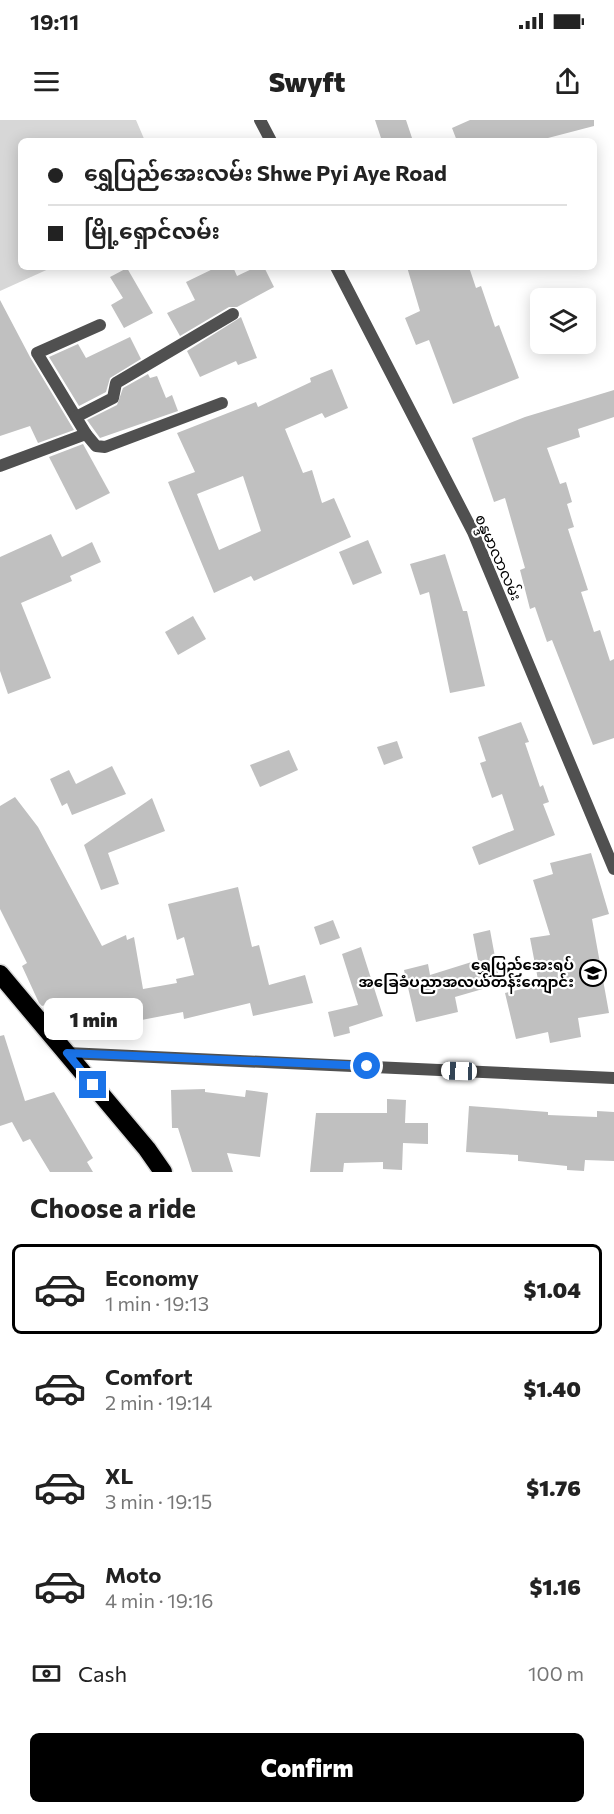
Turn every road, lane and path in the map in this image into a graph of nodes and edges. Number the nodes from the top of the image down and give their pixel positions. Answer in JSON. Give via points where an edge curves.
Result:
{"nodes":[{"id":1,"x":260,"y":120,"type":"edge"},
{"id":2,"x":269,"y":138,"type":"edge"},
{"id":3,"x":338,"y":270,"type":"edge"},
{"id":4,"x":233,"y":314,"type":"dead end"},
{"id":5,"x":100,"y":325,"type":"dead end"},
{"id":6,"x":222,"y":403,"type":"dead end"},
{"id":7,"x":76,"y":417,"type":"junction"},
{"id":8,"x":86,"y":434,"type":"junction"},
{"id":9,"x":0,"y":466,"type":"edge"},
{"id":10,"x":614,"y":869,"type":"edge"},
{"id":11,"x":0,"y":974,"type":"edge"},
{"id":12,"x":67,"y":1053,"type":"junction"},
{"id":13,"x":614,"y":1078,"type":"edge"},
{"id":14,"x":163,"y":1172,"type":"edge"}],
"edges":[{"from":1,"to":2,"type":"street"},
{"from":3,"to":10,"type":"street","name":"စန္ဒမာလာလမ်း","via":[[472,532]]},
{"from":4,"to":7,"type":"street","via":[[116,383],[113,398]]},
{"from":5,"to":7,"type":"street","via":[[37,353]]},
{"from":6,"to":8,"type":"street","via":[[105,447],[96,446]]},
{"from":7,"to":8,"type":"street"},
{"from":8,"to":9,"type":"street"},
{"from":11,"to":12,"type":"highway"},
{"from":12,"to":13,"type":"street"},
{"from":12,"to":14,"type":"highway"}]}
